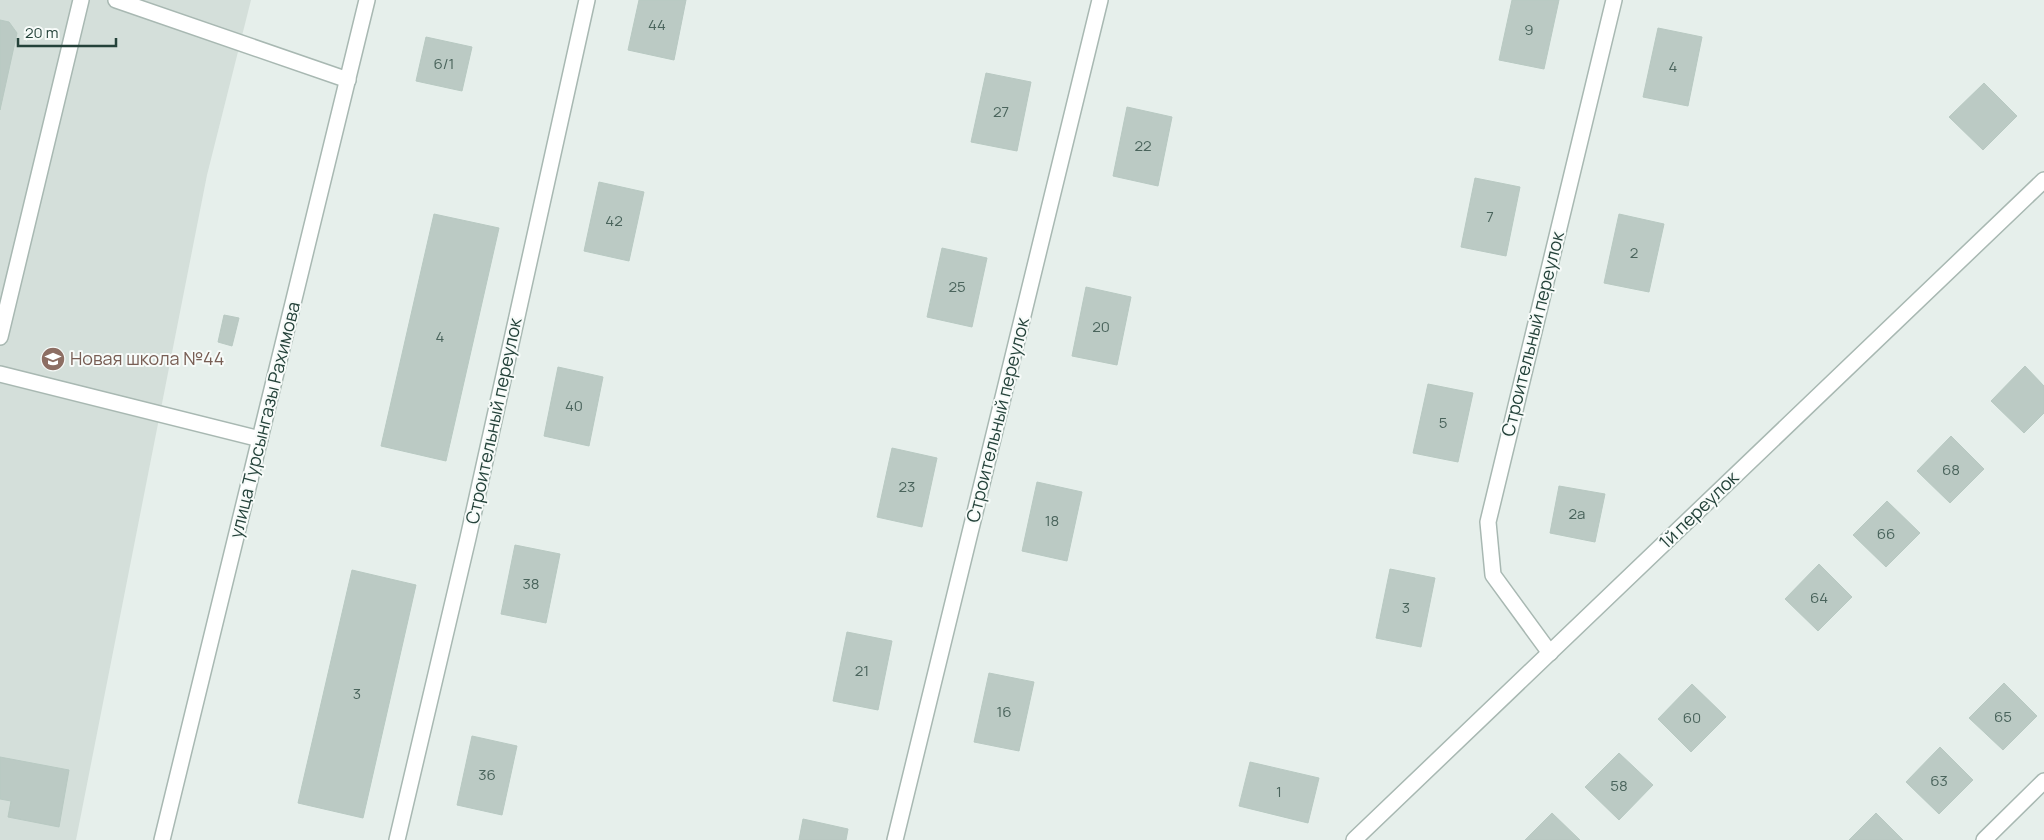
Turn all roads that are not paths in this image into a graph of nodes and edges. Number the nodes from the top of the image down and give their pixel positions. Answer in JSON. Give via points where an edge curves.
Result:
{"nodes":[{"id":1,"x":81,"y":0,"type":"edge"},
{"id":2,"x":116,"y":0,"type":"edge"},
{"id":3,"x":367,"y":0,"type":"edge"},
{"id":4,"x":587,"y":0,"type":"edge"},
{"id":5,"x":1100,"y":0,"type":"edge"},
{"id":6,"x":1614,"y":0,"type":"edge"},
{"id":7,"x":348,"y":80,"type":"junction"},
{"id":8,"x":2044,"y":180,"type":"edge"},
{"id":9,"x":0,"y":337,"type":"edge"},
{"id":10,"x":0,"y":374,"type":"edge"},
{"id":11,"x":260,"y":439,"type":"junction"},
{"id":12,"x":1550,"y":654,"type":"junction"},
{"id":13,"x":2044,"y":781,"type":"edge"},
{"id":14,"x":162,"y":840,"type":"edge"},
{"id":15,"x":397,"y":840,"type":"edge"},
{"id":16,"x":895,"y":840,"type":"edge"},
{"id":17,"x":1354,"y":840,"type":"edge"},
{"id":18,"x":1984,"y":840,"type":"edge"}],
"edges":[{"from":1,"to":9,"type":"street"},
{"from":2,"to":7,"type":"street"},
{"from":3,"to":7,"type":"street","name":"улица Турсынгазы Рахимова"},
{"from":4,"to":15,"type":"street","name":"Строительный переулок","via":[[468,538]]},
{"from":5,"to":16,"type":"street","name":"Строительный переулок"},
{"from":6,"to":12,"type":"street","name":"Строительный переулок","via":[[1488,522],[1493,575]]},
{"from":7,"to":11,"type":"street","name":"улица Турсынгазы Рахимова"},
{"from":8,"to":12,"type":"street","name":"1й переулок"},
{"from":10,"to":11,"type":"street"},
{"from":11,"to":14,"type":"street","name":"улица Турсынгазы Рахимова"},
{"from":12,"to":17,"type":"street","name":"1й переулок"},
{"from":13,"to":18,"type":"street"}]}
